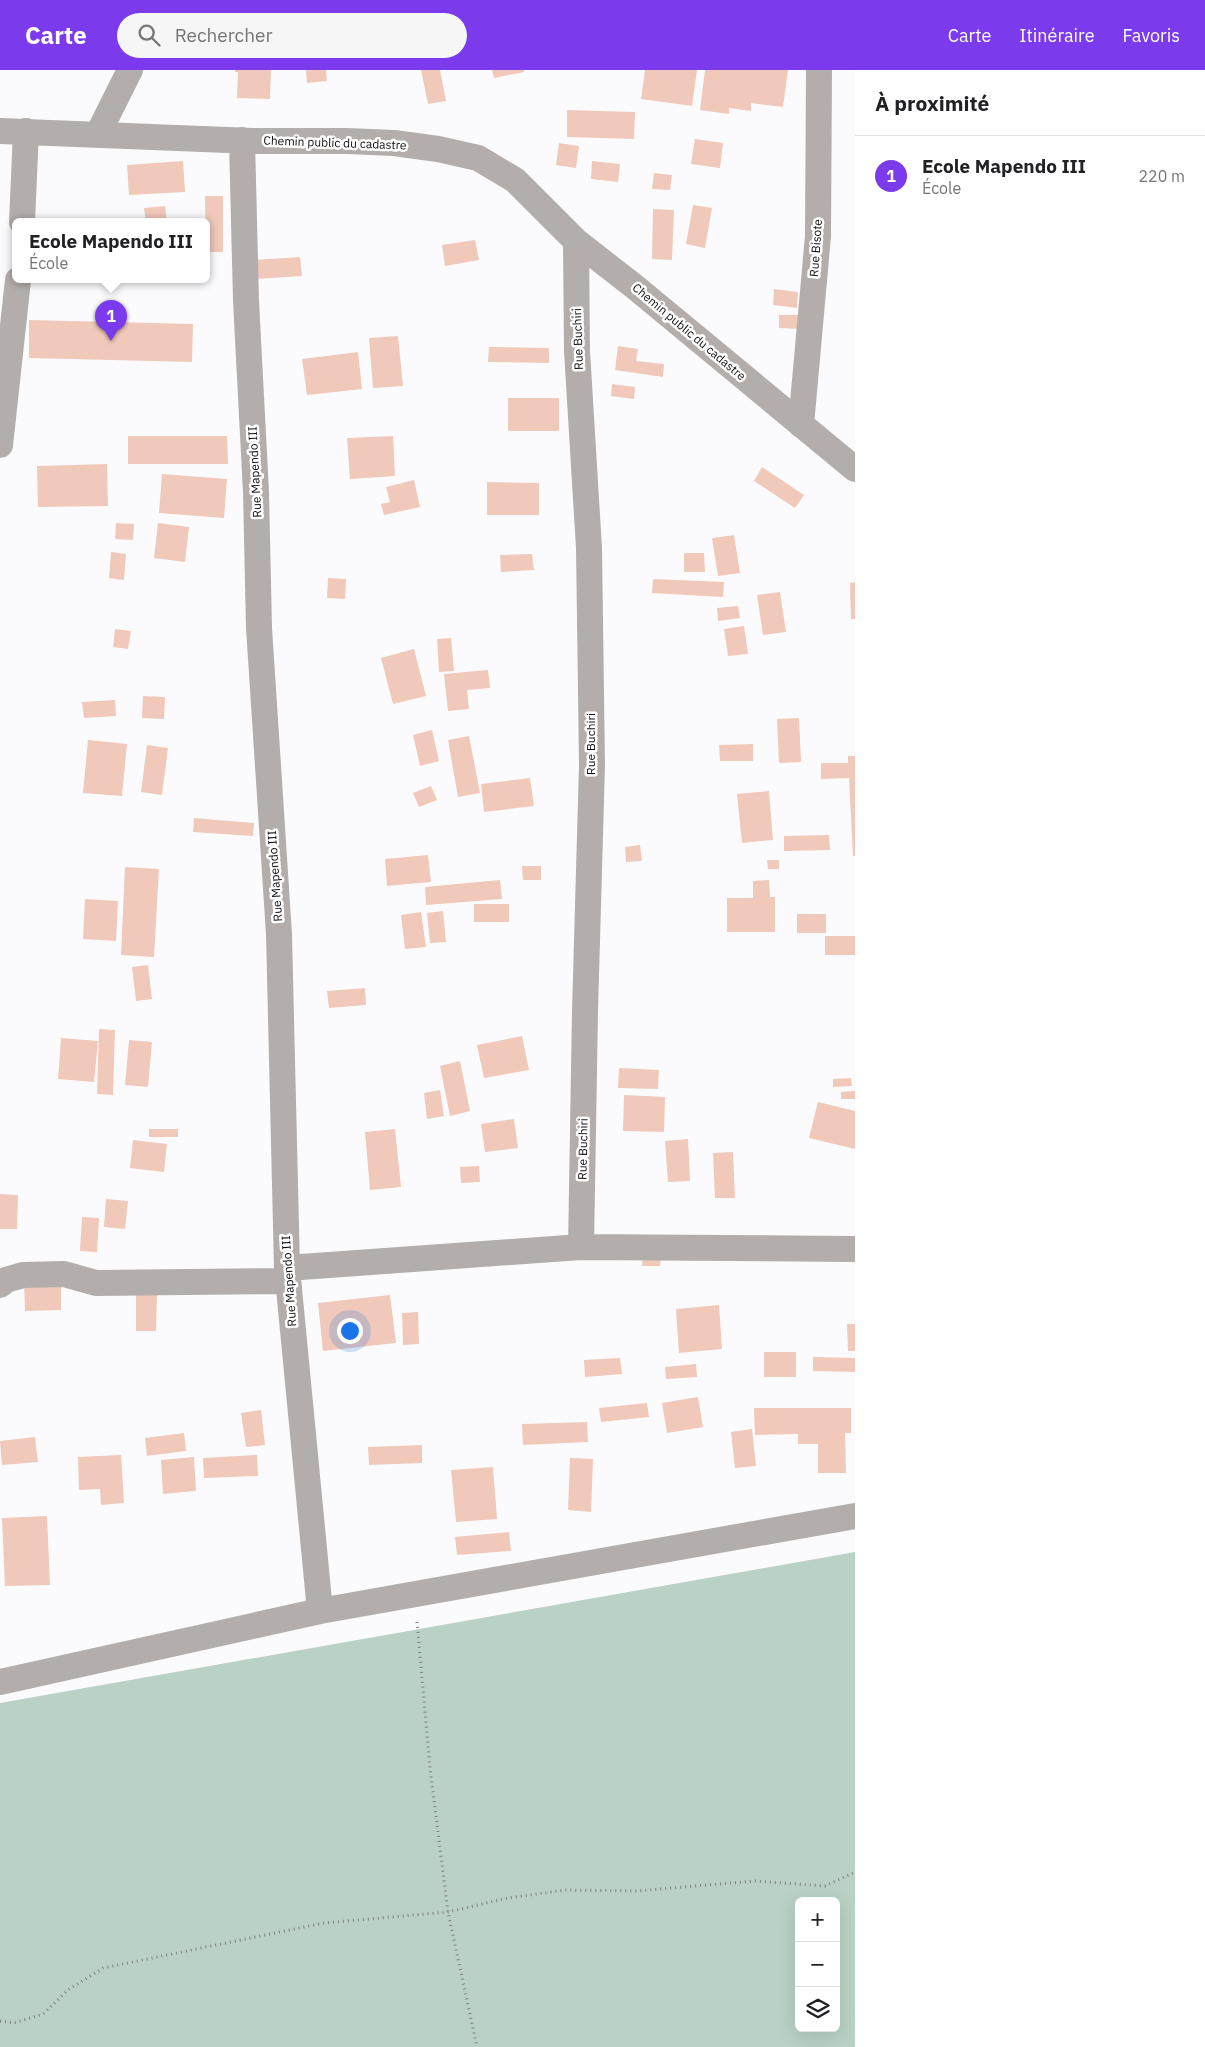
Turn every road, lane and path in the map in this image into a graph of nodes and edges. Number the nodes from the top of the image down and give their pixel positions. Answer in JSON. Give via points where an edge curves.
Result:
{"nodes":[{"id":1,"x":130,"y":70,"type":"edge"},
{"id":2,"x":819,"y":70,"type":"edge"},
{"id":3,"x":0,"y":131,"type":"edge"},
{"id":4,"x":26,"y":131,"type":"junction"},
{"id":5,"x":98,"y":134,"type":"junction"},
{"id":6,"x":242,"y":140,"type":"junction"},
{"id":7,"x":22,"y":218,"type":"edge"},
{"id":8,"x":576,"y":241,"type":"junction"},
{"id":9,"x":18,"y":283,"type":"edge"},
{"id":10,"x":801,"y":425,"type":"junction"},
{"id":11,"x":0,"y":445,"type":"edge"},
{"id":12,"x":855,"y":469,"type":"edge"},
{"id":13,"x":581,"y":1247,"type":"junction"},
{"id":14,"x":855,"y":1249,"type":"edge"},
{"id":15,"x":287,"y":1274,"type":"junction"},
{"id":16,"x":0,"y":1285,"type":"edge"},
{"id":17,"x":855,"y":1516,"type":"edge"},
{"id":18,"x":414,"y":1594,"type":"junction"},
{"id":19,"x":320,"y":1611,"type":"junction"},
{"id":20,"x":0,"y":1682,"type":"edge"},
{"id":21,"x":855,"y":1872,"type":"edge"},
{"id":22,"x":448,"y":1912,"type":"junction"},
{"id":23,"x":0,"y":2021,"type":"edge"},
{"id":24,"x":477,"y":2047,"type":"edge"}],
"edges":[{"from":1,"to":5,"type":"street"},
{"from":2,"to":10,"type":"street","name":"Rue Bisote","via":[[818,236]]},
{"from":3,"to":4,"type":"street","name":"Chemin public du cadastre"},
{"from":4,"to":5,"type":"street","name":"Chemin public du cadastre"},
{"from":4,"to":7,"type":"street"},
{"from":5,"to":6,"type":"street","name":"Chemin public du cadastre"},
{"from":6,"to":8,"type":"street","name":"Chemin public du cadastre","via":[[394,143],[478,158],[515,180]]},
{"from":6,"to":15,"type":"street","name":"Rue Mapendo III","via":[[260,628],[278,934]]},
{"from":8,"to":10,"type":"street","name":"Chemin public du cadastre"},
{"from":8,"to":13,"type":"street","name":"Rue Buchiri","via":[[577,351],[589,548],[592,765]]},
{"from":9,"to":11,"type":"street"},
{"from":10,"to":12,"type":"street","name":"Chemin public du cadastre"},
{"from":13,"to":14,"type":"street"},
{"from":13,"to":15,"type":"street"},
{"from":15,"to":16,"type":"street","via":[[96,1283],[64,1274],[23,1275]]},
{"from":15,"to":19,"type":"street","name":"Rue Mapendo III"},
{"from":17,"to":18,"type":"street"},
{"from":18,"to":19,"type":"street"},
{"from":18,"to":22,"type":"path","via":[[430,1768]]},
{"from":19,"to":20,"type":"street"},
{"from":21,"to":22,"type":"path","via":[[825,1886],[755,1881],[636,1891],[566,1890],[508,1898]]},
{"from":22,"to":23,"type":"path","via":[[324,1923],[104,1968],[68,1990],[44,2014],[14,2023]]},
{"from":22,"to":24,"type":"path"}]}
